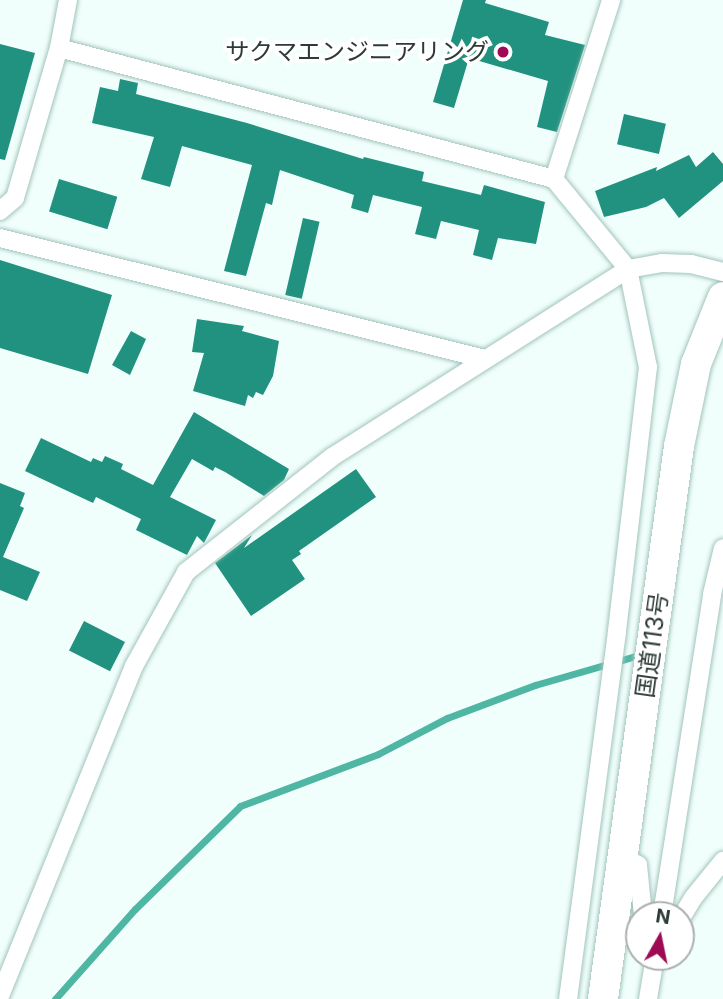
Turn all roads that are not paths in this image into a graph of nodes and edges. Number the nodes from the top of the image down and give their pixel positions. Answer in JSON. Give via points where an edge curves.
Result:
{"nodes":[{"id":1,"x":68,"y":0,"type":"edge"},
{"id":2,"x":611,"y":0,"type":"edge"},
{"id":3,"x":59,"y":48,"type":"junction"},
{"id":4,"x":554,"y":179,"type":"junction"},
{"id":5,"x":0,"y":211,"type":"edge"},
{"id":6,"x":0,"y":238,"type":"edge"},
{"id":7,"x":628,"y":268,"type":"junction"},
{"id":8,"x":723,"y":272,"type":"edge"},
{"id":9,"x":723,"y":297,"type":"edge"},
{"id":10,"x":484,"y":359,"type":"junction"},
{"id":11,"x":723,"y":548,"type":"edge"},
{"id":12,"x":723,"y":575,"type":"edge"},
{"id":13,"x":712,"y":594,"type":"junction"},
{"id":14,"x":623,"y":857,"type":"junction"},
{"id":15,"x":723,"y":861,"type":"edge"},
{"id":16,"x":642,"y":901,"type":"edge"},
{"id":17,"x":664,"y":901,"type":"edge"},
{"id":18,"x":690,"y":901,"type":"edge"},
{"id":19,"x":652,"y":971,"type":"edge"},
{"id":20,"x":0,"y":996,"type":"edge"},
{"id":21,"x":568,"y":999,"type":"edge"},
{"id":22,"x":604,"y":999,"type":"edge"},
{"id":23,"x":648,"y":999,"type":"edge"}],
"edges":[{"from":1,"to":3,"type":"street"},
{"from":2,"to":4,"type":"street"},
{"from":3,"to":4,"type":"street"},
{"from":3,"to":5,"type":"street","via":[[15,198]]},
{"from":4,"to":7,"type":"street"},
{"from":6,"to":10,"type":"street"},
{"from":7,"to":8,"type":"street","via":[[691,264]]},
{"from":7,"to":10,"type":"street"},
{"from":7,"to":21,"type":"street","via":[[648,368]]},
{"from":9,"to":14,"type":"highway","name":"国道113号","via":[[696,364],[679,446]]},
{"from":10,"to":20,"type":"street","via":[[332,457],[186,572],[134,666]]},
{"from":11,"to":13,"type":"street"},
{"from":12,"to":13,"type":"street"},
{"from":13,"to":17,"type":"street"},
{"from":14,"to":16,"type":"street","via":[[638,865]]},
{"from":14,"to":22,"type":"highway","name":"国道113号"},
{"from":15,"to":18,"type":"street"},
{"from":19,"to":23,"type":"street"}]}
